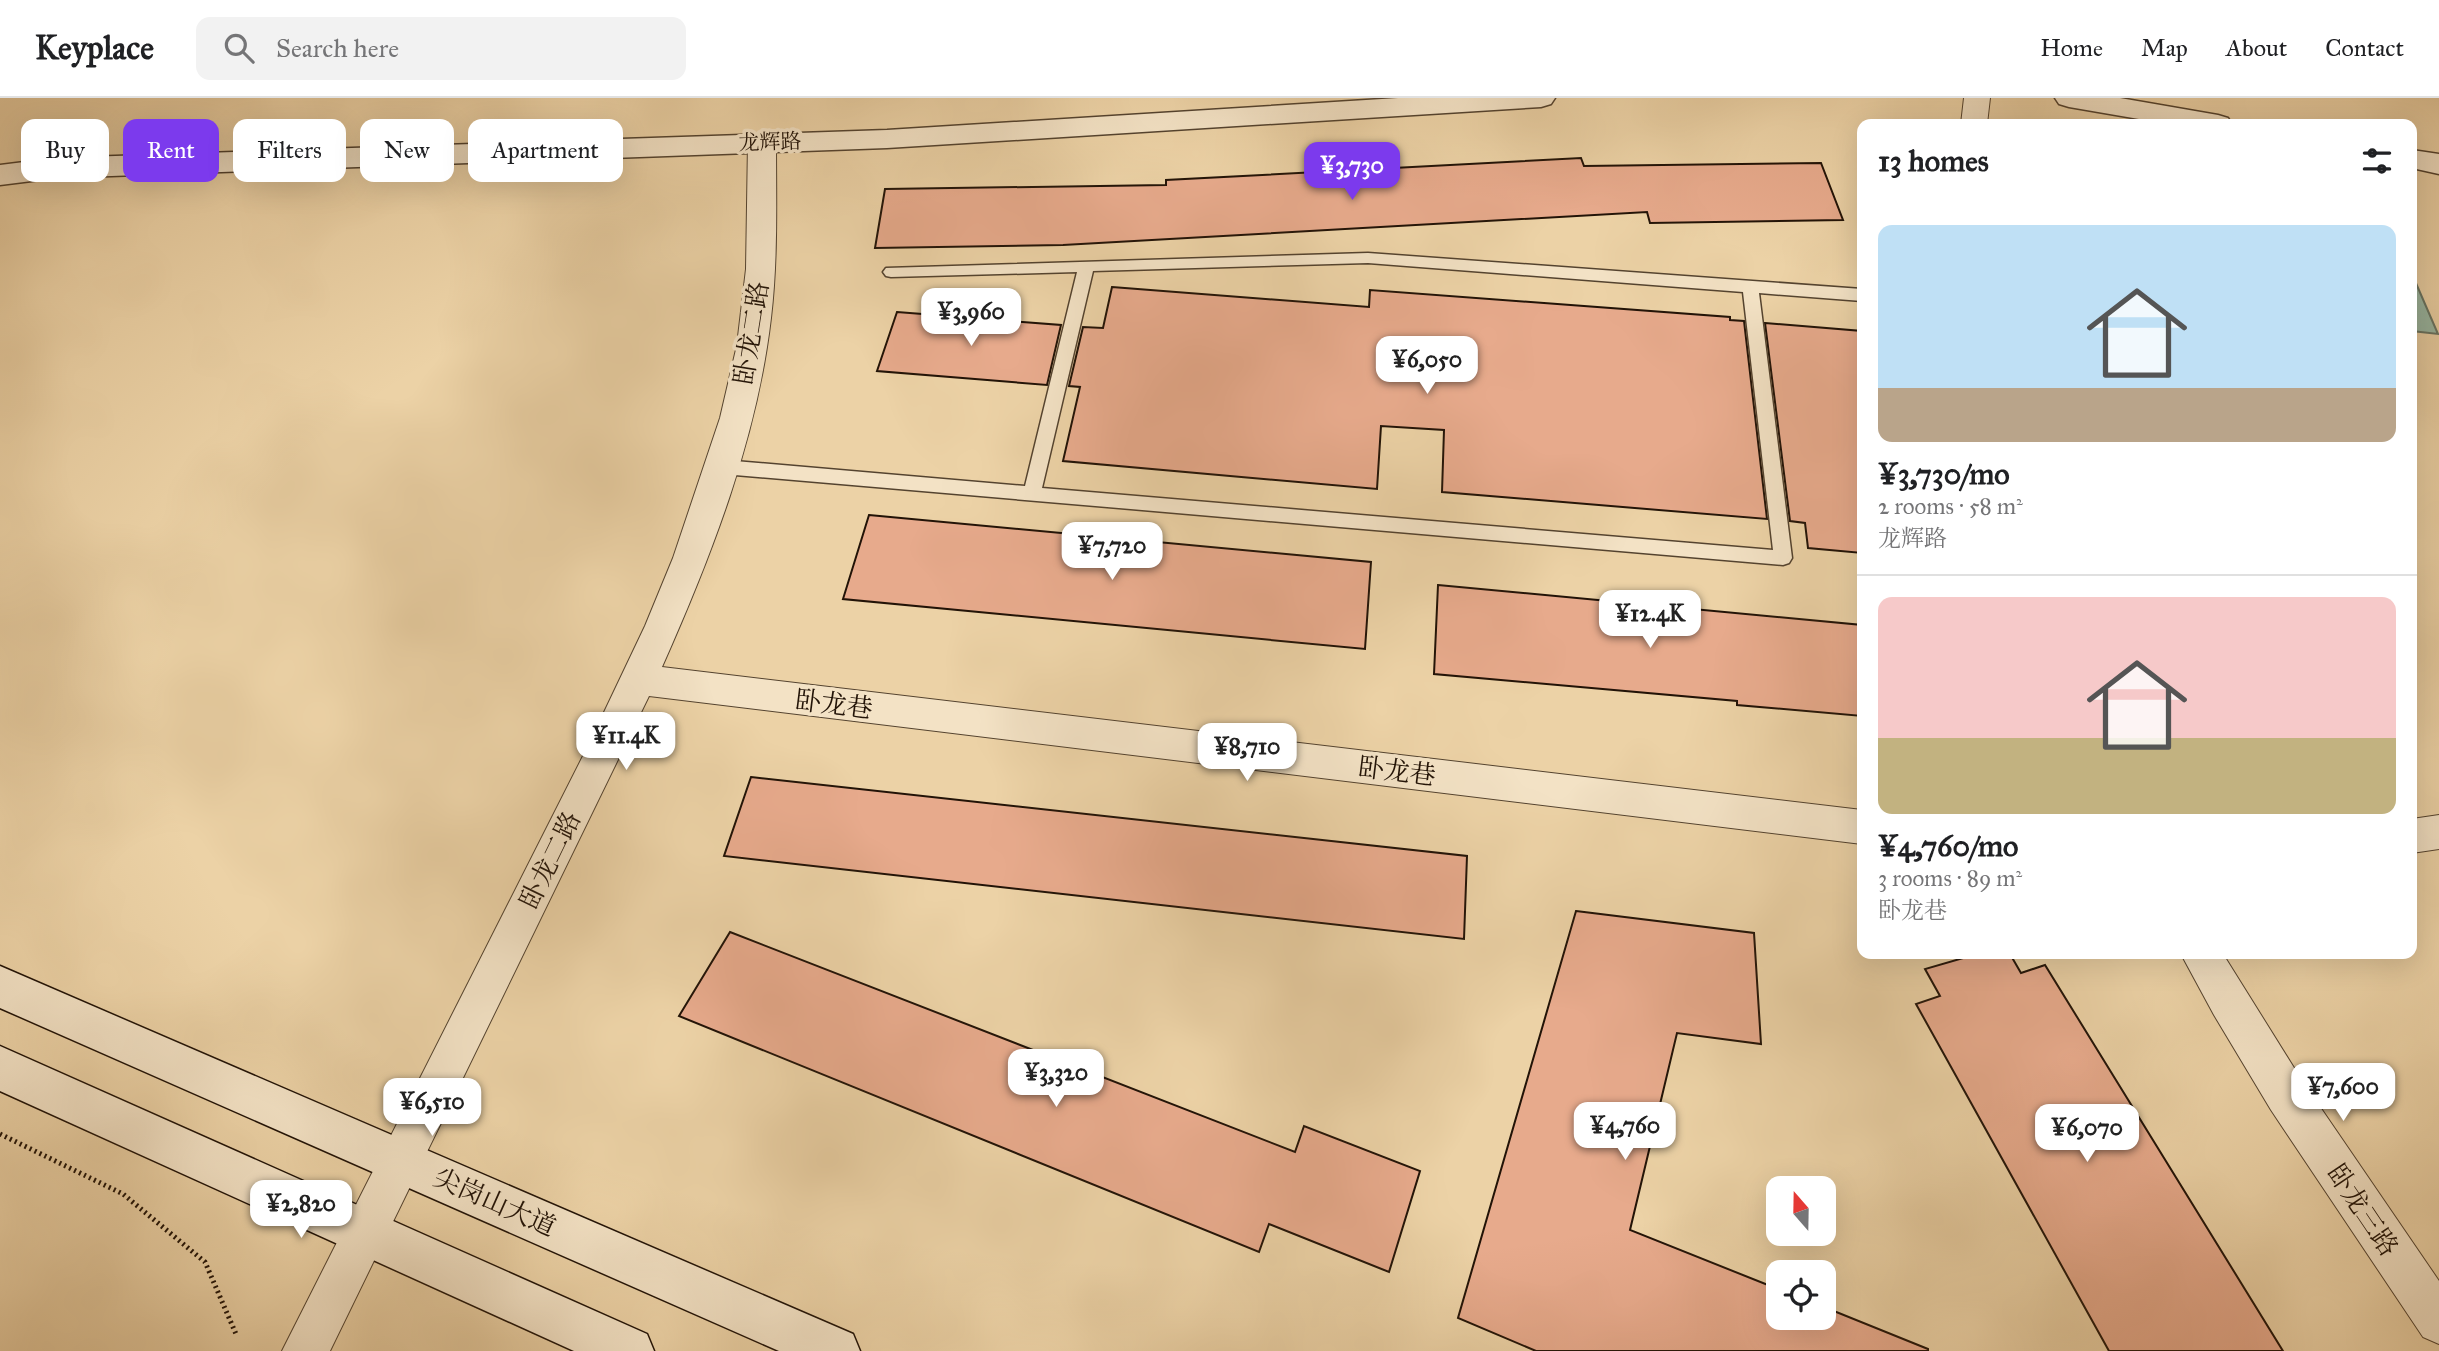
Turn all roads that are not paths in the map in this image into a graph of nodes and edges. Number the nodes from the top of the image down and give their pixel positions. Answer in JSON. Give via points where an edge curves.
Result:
{"nodes":[{"id":1,"x":1541,"y":98,"type":"edge"},
{"id":2,"x":1977,"y":98,"type":"edge"},
{"id":3,"x":2069,"y":98,"type":"edge"},
{"id":4,"x":1975,"y":119,"type":"edge"},
{"id":5,"x":2189,"y":119,"type":"edge"},
{"id":6,"x":762,"y":142,"type":"junction"},
{"id":7,"x":2417,"y":160,"type":"edge"},
{"id":8,"x":2439,"y":164,"type":"edge"},
{"id":9,"x":0,"y":175,"type":"edge"},
{"id":10,"x":1086,"y":267,"type":"junction"},
{"id":11,"x":891,"y":272,"type":"dead end"},
{"id":12,"x":1750,"y":286,"type":"junction"},
{"id":13,"x":1857,"y":295,"type":"edge"},
{"id":14,"x":723,"y":467,"type":"junction"},
{"id":15,"x":1032,"y":493,"type":"junction"},
{"id":16,"x":639,"y":680,"type":"junction"},
{"id":17,"x":1857,"y":826,"type":"edge"},
{"id":18,"x":2439,"y":832,"type":"edge"},
{"id":19,"x":2417,"y":835,"type":"edge"},
{"id":20,"x":2204,"y":959,"type":"edge"},
{"id":21,"x":0,"y":987,"type":"edge"},
{"id":22,"x":0,"y":1068,"type":"edge"},
{"id":23,"x":400,"y":1161,"type":"junction"},
{"id":24,"x":364,"y":1231,"type":"junction"},
{"id":25,"x":2439,"y":1321,"type":"edge"},
{"id":26,"x":305,"y":1351,"type":"edge"},
{"id":27,"x":630,"y":1351,"type":"edge"},
{"id":28,"x":836,"y":1351,"type":"edge"}],
"edges":[{"from":1,"to":6,"type":"street","name":"龙辉路","via":[[887,139]]},
{"from":2,"to":4,"type":"street"},
{"from":3,"to":5,"type":"street"},
{"from":6,"to":9,"type":"street","name":"龙辉路","via":[[56,168]]},
{"from":6,"to":14,"type":"street","name":"卧龙二路","via":[[760,286],[743,390]]},
{"from":7,"to":8,"type":"street"},
{"from":10,"to":11,"type":"lane"},
{"from":10,"to":12,"type":"lane","via":[[1367,258]]},
{"from":10,"to":15,"type":"lane"},
{"from":12,"to":13,"type":"lane"},
{"from":12,"to":15,"type":"lane","via":[[1783,558]]},
{"from":14,"to":15,"type":"lane"},
{"from":14,"to":16,"type":"street","name":"卧龙二路","via":[[683,580]]},
{"from":16,"to":17,"type":"street","name":"卧龙巷"},
{"from":16,"to":23,"type":"street","name":"卧龙二路"},
{"from":18,"to":19,"type":"street"},
{"from":20,"to":25,"type":"street","name":"卧龙三路","via":[[2305,1123]]},
{"from":21,"to":23,"type":"street","name":"尖岗山大道"},
{"from":22,"to":24,"type":"street"},
{"from":23,"to":24,"type":"street","name":"卧龙二路"},
{"from":23,"to":28,"type":"street","name":"尖岗山大道"},
{"from":24,"to":26,"type":"street","name":"卧龙二路"},
{"from":24,"to":27,"type":"street"}]}
